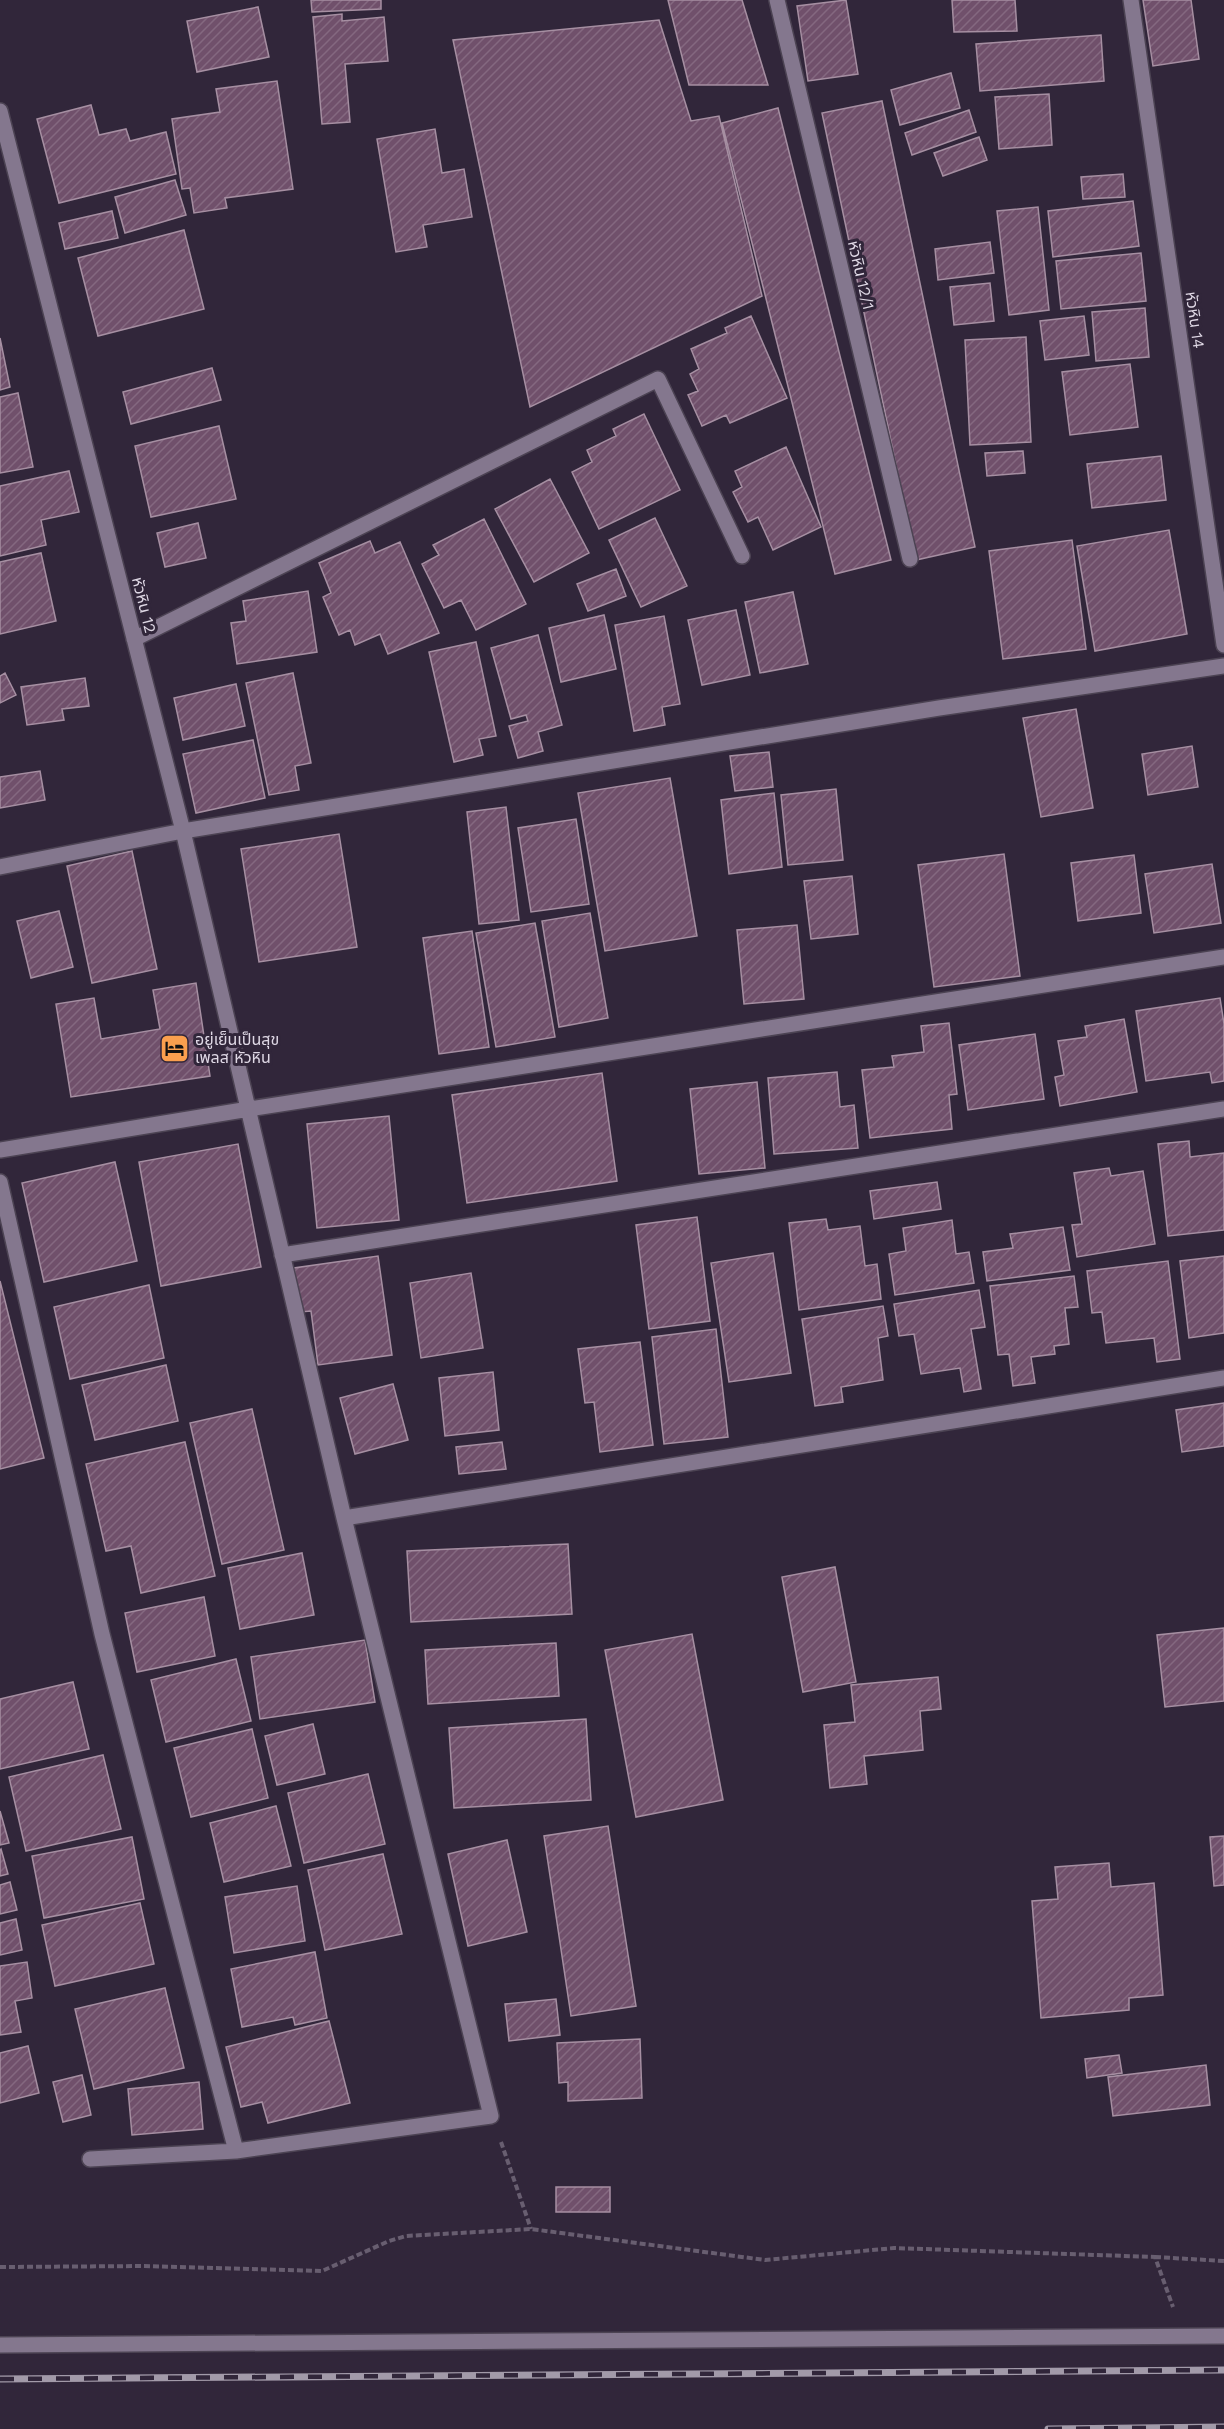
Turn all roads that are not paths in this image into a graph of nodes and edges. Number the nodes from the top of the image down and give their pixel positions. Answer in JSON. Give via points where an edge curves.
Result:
{"nodes":[{"id":1,"x":777,"y":0,"type":"edge"},
{"id":2,"x":1131,"y":0,"type":"edge"},
{"id":3,"x":0,"y":111,"type":"edge"},
{"id":4,"x":742,"y":556,"type":"dead end"},
{"id":5,"x":910,"y":558,"type":"dead end"},
{"id":6,"x":134,"y":639,"type":"junction"},
{"id":7,"x":1224,"y":645,"type":"edge"},
{"id":8,"x":1224,"y":666,"type":"edge"},
{"id":9,"x":183,"y":831,"type":"junction"},
{"id":10,"x":0,"y":867,"type":"edge"},
{"id":11,"x":1224,"y":957,"type":"edge"},
{"id":12,"x":249,"y":1109,"type":"junction"},
{"id":13,"x":1224,"y":1109,"type":"edge"},
{"id":14,"x":0,"y":1150,"type":"edge"},
{"id":15,"x":0,"y":1182,"type":"edge"},
{"id":16,"x":282,"y":1255,"type":"junction"},
{"id":17,"x":1224,"y":1378,"type":"edge"},
{"id":18,"x":344,"y":1518,"type":"junction"},
{"id":19,"x":236,"y":2151,"type":"junction"},
{"id":20,"x":90,"y":2159,"type":"dead end"},
{"id":21,"x":1224,"y":2336,"type":"edge"},
{"id":22,"x":0,"y":2345,"type":"edge"}],
"edges":[{"from":1,"to":5,"type":"street","name":"หัวหิน 12/1"},
{"from":2,"to":7,"type":"street","name":"หัวหิน 14"},
{"from":3,"to":6,"type":"street","name":"หัวหิน 12"},
{"from":4,"to":6,"type":"street","via":[[658,379]]},
{"from":6,"to":9,"type":"street","name":"หัวหิน 12"},
{"from":8,"to":9,"type":"street","via":[[939,708]]},
{"from":9,"to":10,"type":"street"},
{"from":9,"to":12,"type":"street","name":"หัวหิน 12"},
{"from":11,"to":12,"type":"street"},
{"from":12,"to":14,"type":"street"},
{"from":12,"to":16,"type":"street","name":"หัวหิน 12"},
{"from":13,"to":16,"type":"street"},
{"from":15,"to":19,"type":"street","via":[[102,1634]]},
{"from":16,"to":18,"type":"street","name":"หัวหิน 12"},
{"from":17,"to":18,"type":"street"},
{"from":18,"to":19,"type":"street","name":"หัวหิน 12","via":[[491,2116]]},
{"from":19,"to":20,"type":"street"},
{"from":21,"to":22,"type":"street"}]}
